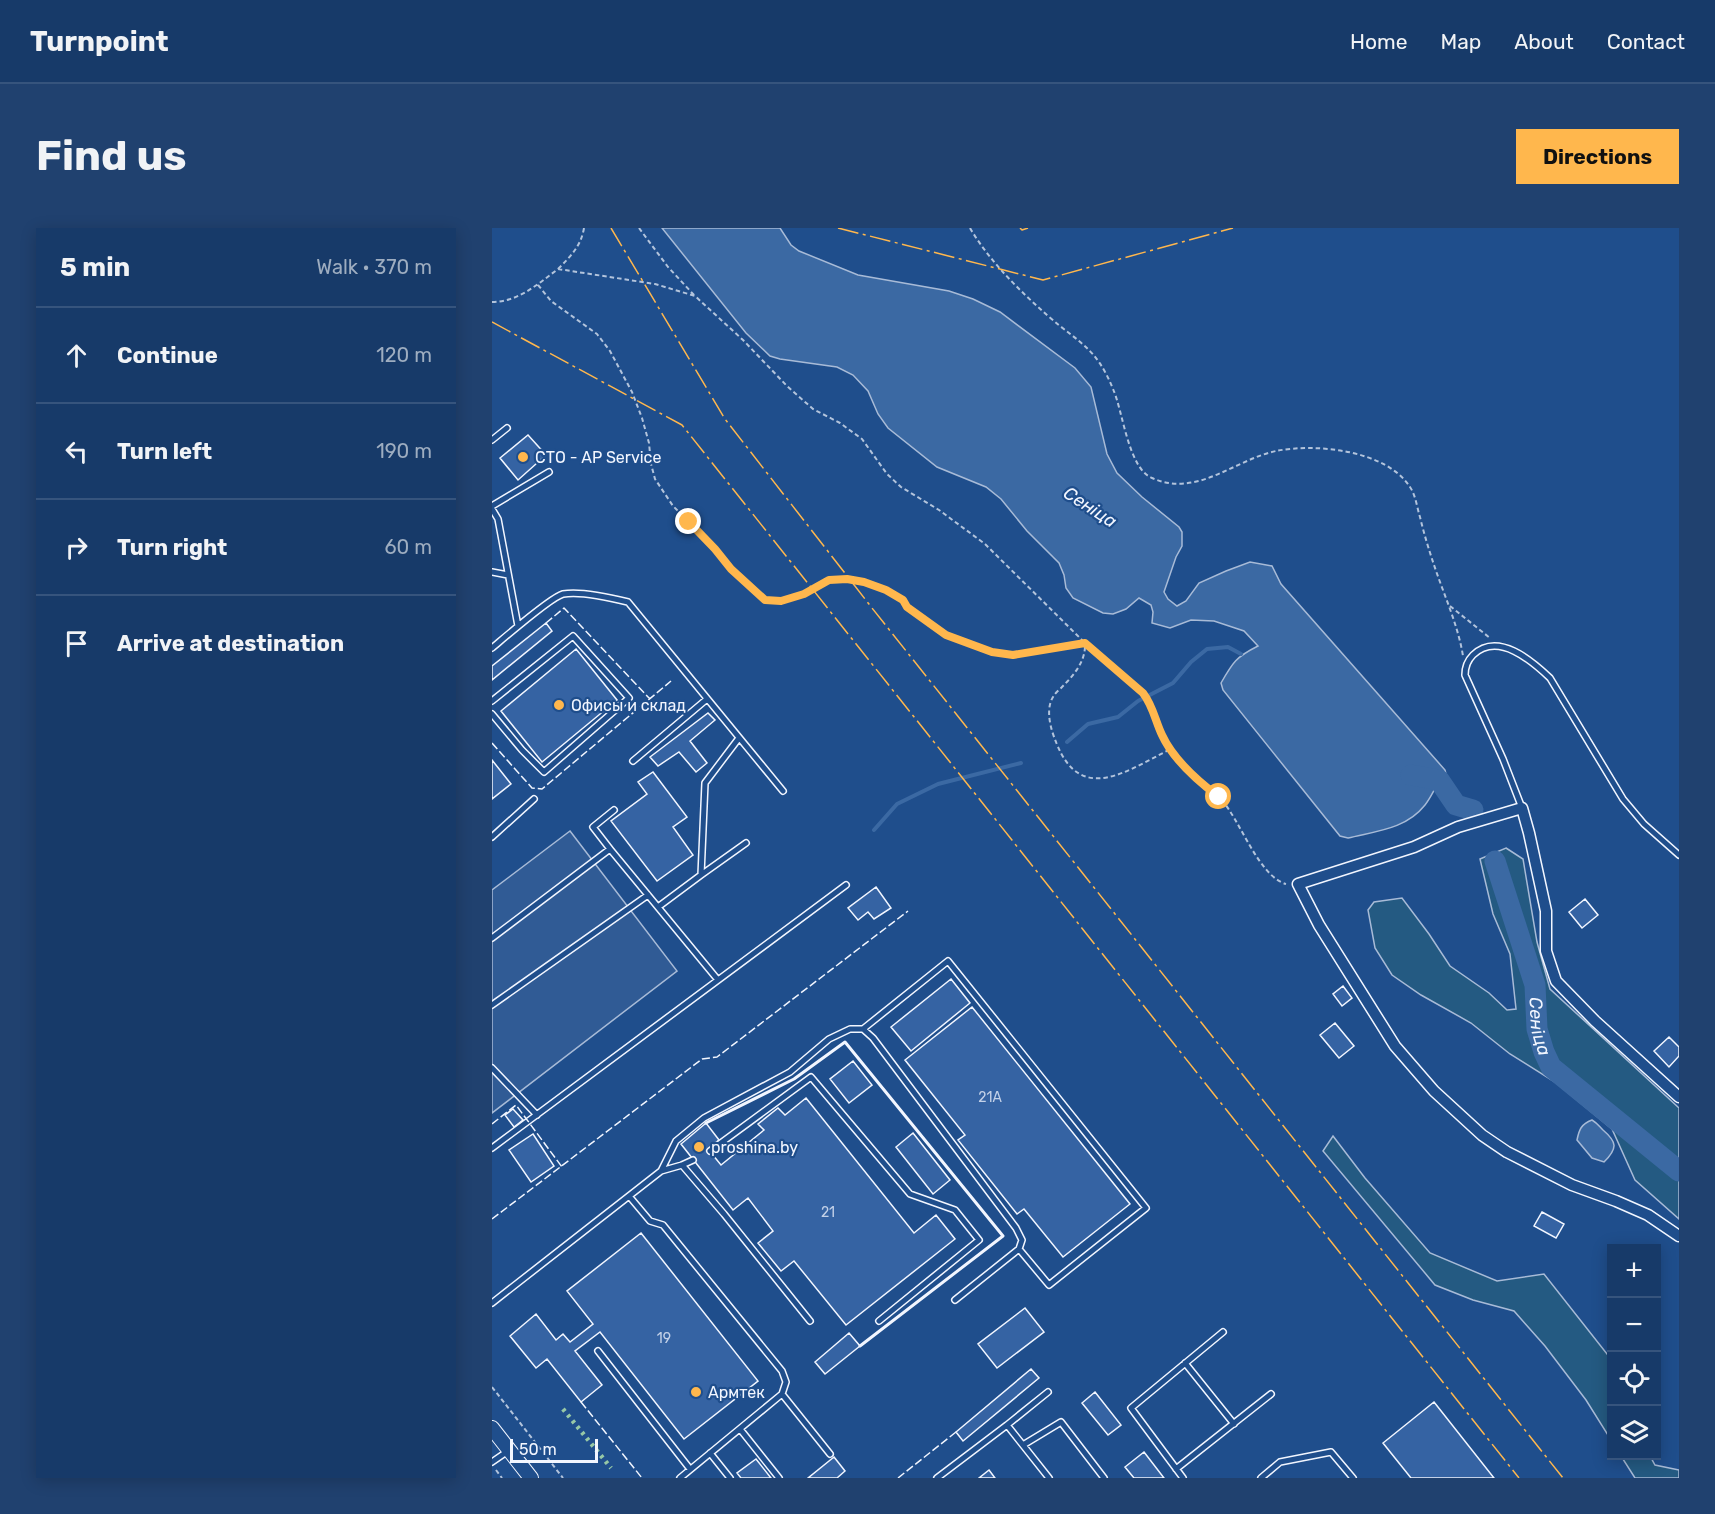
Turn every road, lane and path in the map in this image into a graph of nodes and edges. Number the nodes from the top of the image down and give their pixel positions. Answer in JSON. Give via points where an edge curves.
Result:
{"nodes":[{"id":1,"x":584,"y":228,"type":"edge"},
{"id":2,"x":639,"y":228,"type":"edge"},
{"id":3,"x":970,"y":228,"type":"edge"},
{"id":4,"x":558,"y":269,"type":"junction"},
{"id":5,"x":538,"y":285,"type":"junction"},
{"id":6,"x":695,"y":296,"type":"junction"},
{"id":7,"x":492,"y":302,"type":"edge"},
{"id":8,"x":507,"y":428,"type":"dead end"},
{"id":9,"x":492,"y":440,"type":"edge"},
{"id":10,"x":549,"y":472,"type":"dead end"},
{"id":11,"x":492,"y":507,"type":"edge"},
{"id":12,"x":492,"y":572,"type":"edge"},
{"id":13,"x":508,"y":574,"type":"junction"},
{"id":14,"x":1448,"y":604,"type":"junction"},
{"id":15,"x":518,"y":626,"type":"junction"},
{"id":16,"x":1085,"y":643,"type":"junction"},
{"id":17,"x":1502,"y":646,"type":"junction"},
{"id":18,"x":492,"y":648,"type":"edge"},
{"id":19,"x":1465,"y":671,"type":"junction"},
{"id":20,"x":708,"y":699,"type":"junction"},
{"id":21,"x":492,"y":701,"type":"edge"},
{"id":22,"x":492,"y":714,"type":"edge"},
{"id":23,"x":739,"y":738,"type":"junction"},
{"id":24,"x":1171,"y":749,"type":"junction"},
{"id":25,"x":633,"y":761,"type":"dead end"},
{"id":26,"x":783,"y":791,"type":"dead end"},
{"id":27,"x":534,"y":799,"type":"dead end"},
{"id":28,"x":1522,"y":808,"type":"junction"},
{"id":29,"x":614,"y":810,"type":"dead end"},
{"id":30,"x":492,"y":837,"type":"edge"},
{"id":31,"x":746,"y":843,"type":"dead end"},
{"id":32,"x":610,"y":849,"type":"junction"},
{"id":33,"x":1679,"y":855,"type":"edge"},
{"id":34,"x":700,"y":874,"type":"junction"},
{"id":35,"x":1298,"y":884,"type":"junction"},
{"id":36,"x":846,"y":885,"type":"dead end"},
{"id":37,"x":648,"y":895,"type":"junction"},
{"id":38,"x":658,"y":907,"type":"junction"},
{"id":39,"x":492,"y":938,"type":"edge"},
{"id":40,"x":718,"y":980,"type":"junction"},
{"id":41,"x":492,"y":1005,"type":"edge"},
{"id":42,"x":862,"y":1029,"type":"junction"},
{"id":43,"x":492,"y":1068,"type":"edge"},
{"id":44,"x":1679,"y":1097,"type":"edge"},
{"id":45,"x":537,"y":1114,"type":"junction"},
{"id":46,"x":492,"y":1148,"type":"edge"},
{"id":47,"x":710,"y":1151,"type":"dead end"},
{"id":48,"x":693,"y":1160,"type":"dead end"},
{"id":49,"x":682,"y":1165,"type":"junction"},
{"id":50,"x":661,"y":1171,"type":"junction"},
{"id":51,"x":629,"y":1196,"type":"junction"},
{"id":52,"x":1679,"y":1236,"type":"edge"},
{"id":53,"x":1019,"y":1249,"type":"junction"},
{"id":54,"x":955,"y":1300,"type":"dead end"},
{"id":55,"x":492,"y":1303,"type":"edge"},
{"id":56,"x":810,"y":1321,"type":"dead end"},
{"id":57,"x":879,"y":1321,"type":"dead end"},
{"id":58,"x":1223,"y":1332,"type":"dead end"},
{"id":59,"x":598,"y":1351,"type":"dead end"},
{"id":60,"x":1185,"y":1363,"type":"junction"},
{"id":61,"x":492,"y":1387,"type":"edge"},
{"id":62,"x":1048,"y":1392,"type":"dead end"},
{"id":63,"x":782,"y":1394,"type":"junction"},
{"id":64,"x":1271,"y":1394,"type":"dead end"},
{"id":65,"x":1234,"y":1424,"type":"junction"},
{"id":66,"x":1007,"y":1425,"type":"junction"},
{"id":67,"x":492,"y":1428,"type":"edge"},
{"id":68,"x":740,"y":1429,"type":"junction"},
{"id":69,"x":1023,"y":1445,"type":"junction"},
{"id":70,"x":509,"y":1450,"type":"junction"},
{"id":71,"x":710,"y":1453,"type":"junction"},
{"id":72,"x":830,"y":1454,"type":"dead end"},
{"id":73,"x":492,"y":1463,"type":"edge"},
{"id":74,"x":690,"y":1469,"type":"junction"},
{"id":75,"x":1176,"y":1469,"type":"junction"},
{"id":76,"x":502,"y":1478,"type":"edge"},
{"id":77,"x":531,"y":1478,"type":"edge"},
{"id":78,"x":563,"y":1478,"type":"edge"},
{"id":79,"x":680,"y":1478,"type":"edge"},
{"id":80,"x":730,"y":1478,"type":"edge"},
{"id":81,"x":779,"y":1478,"type":"edge"},
{"id":82,"x":937,"y":1478,"type":"edge"},
{"id":83,"x":1049,"y":1478,"type":"edge"},
{"id":84,"x":1104,"y":1478,"type":"edge"},
{"id":85,"x":1183,"y":1478,"type":"edge"},
{"id":86,"x":1261,"y":1478,"type":"edge"},
{"id":87,"x":1353,"y":1478,"type":"edge"}],
"edges":[{"from":1,"to":4,"type":"path","via":[[574,253]]},
{"from":2,"to":6,"type":"path"},
{"from":3,"to":14,"type":"path","via":[[1023,294],[1085,344],[1101,363],[1114,391],[1135,460],[1148,477],[1182,485],[1208,479],[1276,451],[1313,448],[1356,453],[1382,463],[1411,487]]},
{"from":4,"to":5,"type":"path"},
{"from":4,"to":6,"type":"path","via":[[655,284]]},
{"from":5,"to":7,"type":"path","via":[[521,295]]},
{"from":5,"to":16,"type":"path","via":[[551,301],[597,333],[610,351],[642,417],[656,479],[673,506],[765,600],[781,601],[829,580],[847,579],[886,590],[946,635],[992,652],[1013,655]]},
{"from":6,"to":16,"type":"path","via":[[813,409],[862,439],[901,487],[985,544]]},
{"from":8,"to":9,"type":"lane"},
{"from":10,"to":11,"type":"lane"},
{"from":11,"to":13,"type":"lane","via":[[498,519]]},
{"from":12,"to":13,"type":"lane"},
{"from":13,"to":15,"type":"lane"},
{"from":14,"to":17,"type":"path"},
{"from":14,"to":19,"type":"path","via":[[1459,633]]},
{"from":15,"to":18,"type":"lane"},
{"from":15,"to":20,"type":"lane","via":[[562,594],[605,596],[628,602]]},
{"from":16,"to":24,"type":"path","via":[[1143,693]]},
{"from":16,"to":24,"type":"path","via":[[1081,663],[1053,696],[1049,707],[1052,731],[1061,754],[1076,772],[1093,779],[1112,778]]},
{"from":17,"to":19,"type":"lane","via":[[1479,650]]},
{"from":17,"to":33,"type":"lane","via":[[1526,658],[1550,678],[1623,799]]},
{"from":19,"to":28,"type":"lane"},
{"from":20,"to":23,"type":"lane"},
{"from":20,"to":25,"type":"lane"},
{"from":21,"to":22,"type":"lane","via":[[573,636],[629,698],[544,772]]},
{"from":23,"to":26,"type":"lane"},
{"from":23,"to":34,"type":"lane","via":[[705,783]]},
{"from":24,"to":35,"type":"path","via":[[1197,780],[1219,797],[1269,872],[1284,883]]},
{"from":27,"to":30,"type":"lane"},
{"from":28,"to":35,"type":"street"},
{"from":28,"to":44,"type":"street","via":[[1546,911],[1546,951],[1556,981]]},
{"from":29,"to":32,"type":"lane","via":[[593,827]]},
{"from":31,"to":34,"type":"lane"},
{"from":32,"to":37,"type":"lane"},
{"from":32,"to":39,"type":"lane"},
{"from":34,"to":38,"type":"lane"},
{"from":35,"to":52,"type":"street","via":[[1319,925],[1395,1046],[1419,1076],[1459,1114],[1507,1152],[1572,1185],[1648,1215]]},
{"from":36,"to":40,"type":"lane"},
{"from":37,"to":38,"type":"lane"},
{"from":37,"to":41,"type":"lane"},
{"from":38,"to":40,"type":"lane"},
{"from":40,"to":45,"type":"lane"},
{"from":42,"to":50,"type":"lane","via":[[850,1029],[830,1039],[790,1072],[704,1118],[676,1142]]},
{"from":42,"to":53,"type":"lane","via":[[873,1038],[1016,1228],[1022,1240]]},
{"from":42,"to":53,"type":"lane","via":[[948,961],[1146,1208],[1049,1285]]},
{"from":43,"to":45,"type":"lane"},
{"from":45,"to":46,"type":"lane"},
{"from":47,"to":57,"type":"lane","via":[[811,1077],[910,1194],[955,1210],[979,1240]]},
{"from":48,"to":49,"type":"lane"},
{"from":49,"to":50,"type":"lane"},
{"from":49,"to":56,"type":"lane"},
{"from":50,"to":51,"type":"lane"},
{"from":51,"to":55,"type":"lane"},
{"from":51,"to":63,"type":"lane","via":[[650,1221],[663,1225],[782,1371],[786,1382]]},
{"from":53,"to":54,"type":"lane"},
{"from":58,"to":60,"type":"lane"},
{"from":59,"to":74,"type":"lane"},
{"from":60,"to":65,"type":"lane"},
{"from":60,"to":75,"type":"lane","via":[[1131,1408]]},
{"from":61,"to":78,"type":"path"},
{"from":62,"to":66,"type":"lane"},
{"from":63,"to":68,"type":"lane"},
{"from":63,"to":72,"type":"lane"},
{"from":64,"to":65,"type":"lane"},
{"from":65,"to":75,"type":"lane"},
{"from":66,"to":69,"type":"lane"},
{"from":66,"to":82,"type":"lane"},
{"from":67,"to":70,"type":"street"},
{"from":68,"to":71,"type":"lane"},
{"from":68,"to":81,"type":"lane"},
{"from":69,"to":83,"type":"lane"},
{"from":69,"to":84,"type":"lane","via":[[1061,1422]]},
{"from":70,"to":73,"type":"lane"},
{"from":70,"to":77,"type":"street"},
{"from":71,"to":74,"type":"lane"},
{"from":71,"to":80,"type":"lane"},
{"from":73,"to":76,"type":"path"},
{"from":74,"to":79,"type":"lane"},
{"from":75,"to":85,"type":"lane"},
{"from":86,"to":87,"type":"lane","via":[[1280,1462],[1331,1452]]}]}
